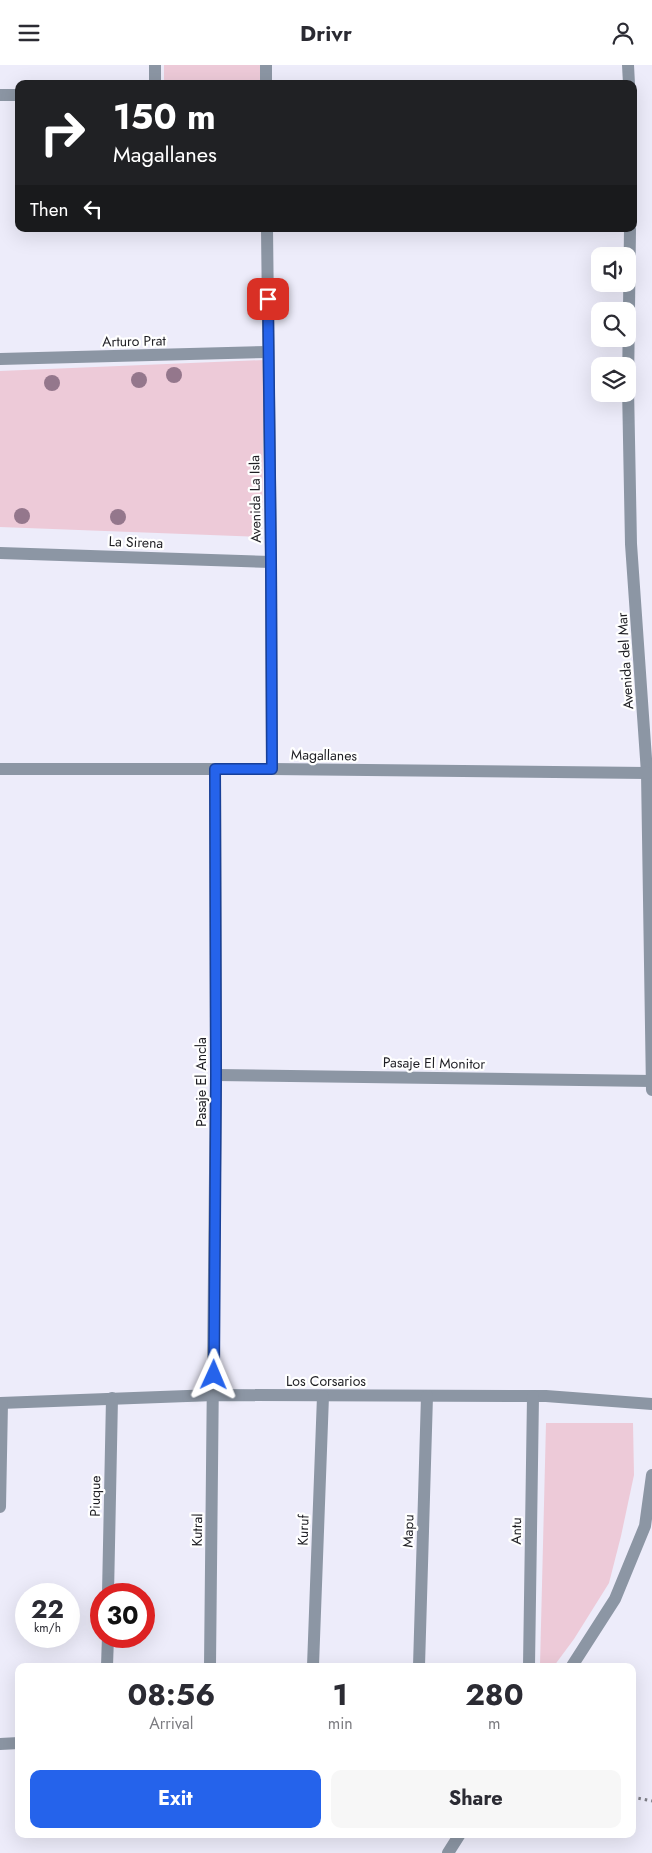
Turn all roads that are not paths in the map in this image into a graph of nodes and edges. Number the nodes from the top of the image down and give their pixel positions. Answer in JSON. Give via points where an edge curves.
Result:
{"nodes":[{"id":1,"x":155,"y":65,"type":"edge"},
{"id":2,"x":266,"y":65,"type":"edge"},
{"id":3,"x":628,"y":65,"type":"edge"},
{"id":4,"x":155,"y":80,"type":"edge"},
{"id":5,"x":266,"y":80,"type":"edge"},
{"id":6,"x":629,"y":80,"type":"edge"},
{"id":7,"x":0,"y":95,"type":"edge"},
{"id":8,"x":15,"y":95,"type":"edge"},
{"id":9,"x":267,"y":232,"type":"edge"},
{"id":10,"x":630,"y":232,"type":"edge"},
{"id":11,"x":268,"y":353,"type":"junction"},
{"id":12,"x":0,"y":359,"type":"edge"},
{"id":13,"x":0,"y":553,"type":"edge"},
{"id":14,"x":271,"y":561,"type":"junction"},
{"id":15,"x":0,"y":769,"type":"edge"},
{"id":16,"x":215,"y":769,"type":"junction"},
{"id":17,"x":272,"y":769,"type":"junction"},
{"id":18,"x":647,"y":773,"type":"junction"},
{"id":19,"x":216,"y":1075,"type":"junction"},
{"id":20,"x":652,"y":1081,"type":"edge"},
{"id":21,"x":652,"y":1091,"type":"edge"},
{"id":22,"x":214,"y":1395,"type":"junction"},
{"id":23,"x":533,"y":1395,"type":"junction"},
{"id":24,"x":323,"y":1396,"type":"junction"},
{"id":25,"x":427,"y":1396,"type":"junction"},
{"id":26,"x":112,"y":1399,"type":"junction"},
{"id":27,"x":1,"y":1403,"type":"edge"},
{"id":28,"x":652,"y":1404,"type":"edge"},
{"id":29,"x":652,"y":1475,"type":"edge"},
{"id":30,"x":0,"y":1507,"type":"edge"},
{"id":31,"x":108,"y":1583,"type":"edge"},
{"id":32,"x":108,"y":1648,"type":"edge"},
{"id":33,"x":107,"y":1663,"type":"edge"},
{"id":34,"x":210,"y":1663,"type":"edge"},
{"id":35,"x":313,"y":1663,"type":"edge"},
{"id":36,"x":419,"y":1663,"type":"edge"},
{"id":37,"x":529,"y":1663,"type":"edge"},
{"id":38,"x":574,"y":1663,"type":"edge"},
{"id":39,"x":15,"y":1743,"type":"edge"},
{"id":40,"x":0,"y":1744,"type":"edge"},
{"id":41,"x":455,"y":1838,"type":"edge"},
{"id":42,"x":448,"y":1853,"type":"edge"}],
"edges":[{"from":1,"to":4,"type":"street"},
{"from":2,"to":5,"type":"street"},
{"from":3,"to":6,"type":"street"},
{"from":7,"to":8,"type":"street"},
{"from":9,"to":11,"type":"street","name":"Avenida La Isla"},
{"from":10,"to":18,"type":"street","name":"Avenida del Mar","via":[[631,544]]},
{"from":11,"to":12,"type":"street","name":"Arturo Prat"},
{"from":11,"to":14,"type":"street","name":"Avenida La Isla"},
{"from":13,"to":14,"type":"street","name":"La Sirena"},
{"from":14,"to":17,"type":"street","name":"Avenida La Isla"},
{"from":15,"to":16,"type":"street","name":"Magallanes"},
{"from":16,"to":17,"type":"street","name":"Magallanes"},
{"from":16,"to":19,"type":"street","name":"Pasaje El Ancla"},
{"from":17,"to":18,"type":"street","name":"Magallanes"},
{"from":18,"to":20,"type":"street","name":"Avenida del Mar"},
{"from":19,"to":20,"type":"street","name":"Pasaje El Monitor"},
{"from":19,"to":22,"type":"street","name":"Pasaje El Ancla"},
{"from":20,"to":21,"type":"street","name":"Avenida del Mar"},
{"from":22,"to":24,"type":"street","name":"Los Corsarios"},
{"from":22,"to":26,"type":"street","name":"Los Corsarios"},
{"from":22,"to":34,"type":"street","name":"Kutral"},
{"from":23,"to":25,"type":"street","name":"Los Corsarios"},
{"from":23,"to":28,"type":"street","name":"Los Corsarios"},
{"from":23,"to":37,"type":"street","name":"Antu"},
{"from":24,"to":25,"type":"street","name":"Los Corsarios"},
{"from":24,"to":35,"type":"street","name":"Kuruf"},
{"from":25,"to":36,"type":"street","name":"Mapu"},
{"from":26,"to":27,"type":"street","name":"Los Corsarios"},
{"from":26,"to":31,"type":"street","name":"Piuque"},
{"from":27,"to":30,"type":"street"},
{"from":29,"to":38,"type":"street","via":[[645,1526],[615,1599]]},
{"from":32,"to":33,"type":"street"},
{"from":39,"to":40,"type":"street"},
{"from":41,"to":42,"type":"street"}]}
